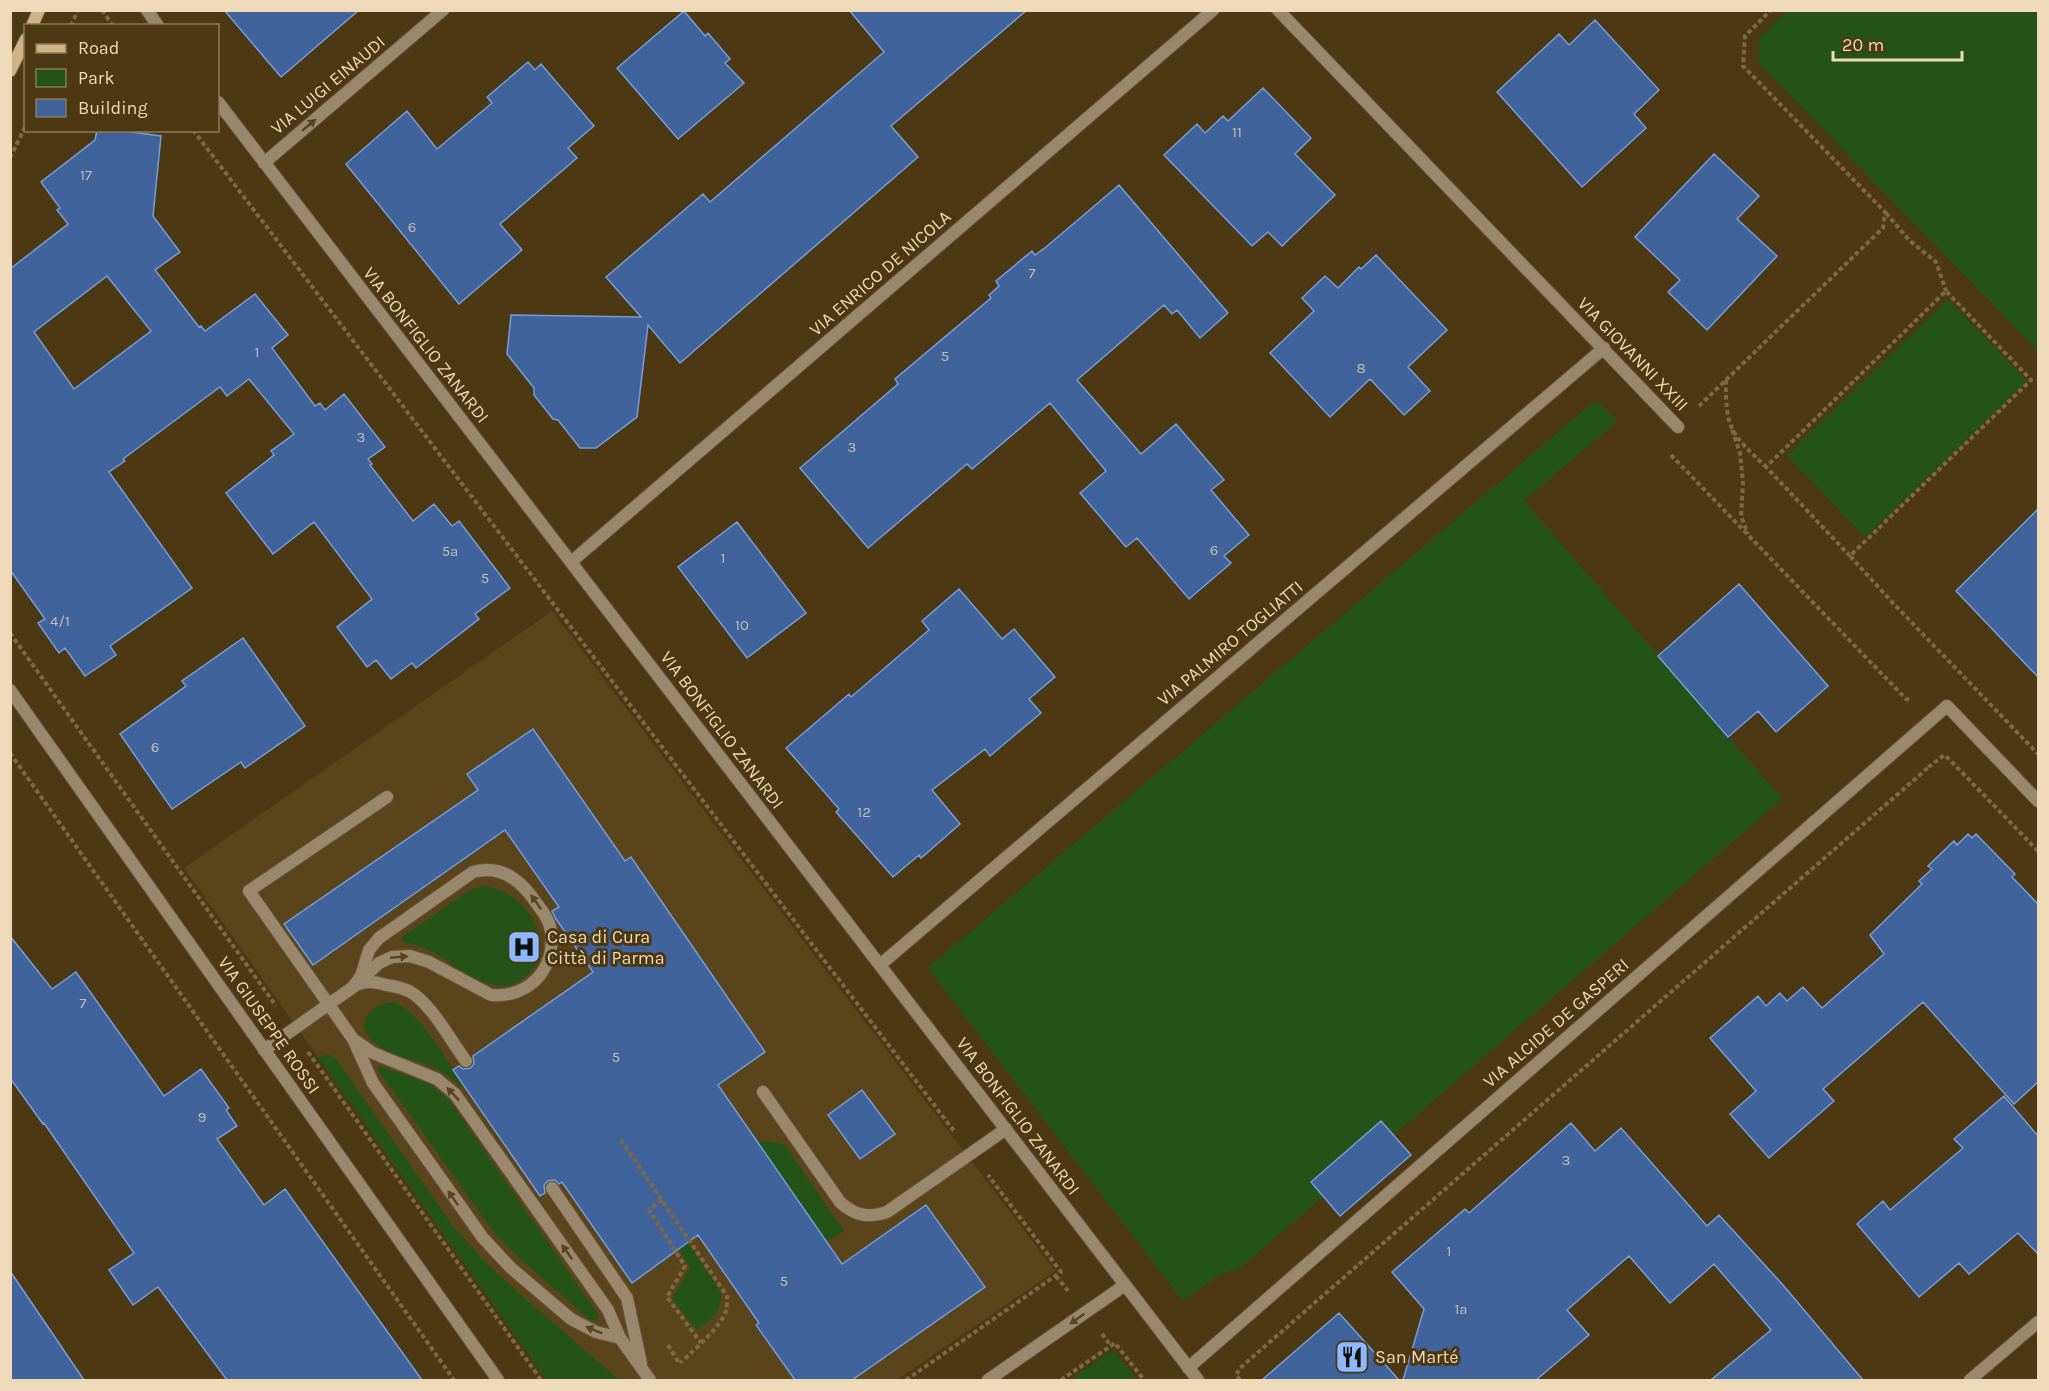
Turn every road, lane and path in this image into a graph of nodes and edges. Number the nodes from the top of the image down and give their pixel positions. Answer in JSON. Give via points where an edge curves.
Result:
{"nodes":[{"id":1,"x":39,"y":10,"type":"edge"},
{"id":2,"x":78,"y":10,"type":"edge"},
{"id":3,"x":102,"y":10,"type":"edge"},
{"id":4,"x":147,"y":10,"type":"edge"},
{"id":5,"x":443,"y":10,"type":"edge"},
{"id":6,"x":1213,"y":10,"type":"edge"},
{"id":7,"x":1278,"y":10,"type":"edge"},
{"id":8,"x":1772,"y":10,"type":"edge"},
{"id":9,"x":33,"y":24,"type":"edge"},
{"id":10,"x":72,"y":24,"type":"edge"},
{"id":11,"x":112,"y":24,"type":"edge"},
{"id":12,"x":157,"y":24,"type":"edge"},
{"id":13,"x":24,"y":43,"type":"edge"},
{"id":14,"x":10,"y":71,"type":"edge"},
{"id":15,"x":219,"y":103,"type":"edge"},
{"id":16,"x":24,"y":129,"type":"edge"},
{"id":17,"x":195,"y":132,"type":"edge"},
{"id":18,"x":10,"y":158,"type":"edge"},
{"id":19,"x":264,"y":163,"type":"junction"},
{"id":20,"x":1885,"y":212,"type":"junction"},
{"id":21,"x":1946,"y":291,"type":"junction"},
{"id":22,"x":1604,"y":348,"type":"junction"},
{"id":23,"x":1726,"y":380,"type":"junction"},
{"id":24,"x":1678,"y":426,"type":"junction"},
{"id":25,"x":1731,"y":430,"type":"junction"},
{"id":26,"x":1766,"y":467,"type":"junction"},
{"id":27,"x":1749,"y":536,"type":"junction"},
{"id":28,"x":1850,"y":556,"type":"junction"},
{"id":29,"x":571,"y":562,"type":"junction"},
{"id":30,"x":10,"y":690,"type":"edge"},
{"id":31,"x":1906,"y":699,"type":"junction"},
{"id":32,"x":1947,"y":706,"type":"junction"},
{"id":33,"x":1908,"y":740,"type":"junction"},
{"id":34,"x":10,"y":753,"type":"edge"},
{"id":35,"x":2038,"y":754,"type":"edge"},
{"id":36,"x":1930,"y":766,"type":"junction"},
{"id":37,"x":387,"y":797,"type":"dead end"},
{"id":38,"x":2038,"y":801,"type":"edge"},
{"id":39,"x":2038,"y":852,"type":"edge"},
{"id":40,"x":880,"y":965,"type":"junction"},
{"id":41,"x":352,"y":988,"type":"junction"},
{"id":42,"x":329,"y":1004,"type":"junction"},
{"id":43,"x":353,"y":1039,"type":"junction"},
{"id":44,"x":264,"y":1050,"type":"junction"},
{"id":45,"x":466,"y":1061,"type":"dead end"},
{"id":46,"x":763,"y":1092,"type":"dead end"},
{"id":47,"x":1006,"y":1129,"type":"junction"},
{"id":48,"x":621,"y":1140,"type":"dead end"},
{"id":49,"x":971,"y":1153,"type":"junction"},
{"id":50,"x":552,"y":1188,"type":"dead end"},
{"id":51,"x":662,"y":1200,"type":"junction"},
{"id":52,"x":1125,"y":1285,"type":"junction"},
{"id":53,"x":2038,"y":1322,"type":"edge"},
{"id":54,"x":620,"y":1338,"type":"junction"},
{"id":55,"x":701,"y":1343,"type":"junction"},
{"id":56,"x":680,"y":1363,"type":"dead end"},
{"id":57,"x":1188,"y":1368,"type":"junction"},
{"id":58,"x":646,"y":1375,"type":"edge"},
{"id":59,"x":454,"y":1380,"type":"edge"},
{"id":60,"x":498,"y":1380,"type":"edge"},
{"id":61,"x":906,"y":1380,"type":"edge"},
{"id":62,"x":988,"y":1380,"type":"edge"},
{"id":63,"x":1061,"y":1380,"type":"edge"},
{"id":64,"x":1144,"y":1380,"type":"edge"},
{"id":65,"x":1198,"y":1380,"type":"edge"},
{"id":66,"x":1240,"y":1380,"type":"edge"},
{"id":67,"x":1970,"y":1380,"type":"edge"}],
"edges":[{"from":1,"to":9,"type":"main road"},
{"from":2,"to":10,"type":"path"},
{"from":3,"to":11,"type":"path"},
{"from":4,"to":12,"type":"street"},
{"from":19,"to":5,"type":"street","name":"VIA LUIGI EINAUDI","one_way":true},
{"from":6,"to":29,"type":"street","name":"VIA ENRICO DE NICOLA"},
{"from":7,"to":22,"type":"street","name":"VIA GIOVANNI XXIII"},
{"from":8,"to":20,"type":"path","via":[[1745,36],[1743,66]]},
{"from":13,"to":14,"type":"main road"},
{"from":15,"to":19,"type":"street","name":"VIA BONFIGLIO ZANARDI"},
{"from":16,"to":18,"type":"path"},
{"from":17,"to":49,"type":"path"},
{"from":19,"to":29,"type":"street","name":"VIA BONFIGLIO ZANARDI"},
{"from":20,"to":21,"type":"path","via":[[1909,240],[1936,262]]},
{"from":20,"to":23,"type":"path","via":[[1884,228]]},
{"from":21,"to":26,"type":"path"},
{"from":21,"to":28,"type":"path","via":[[2031,380]]},
{"from":22,"to":24,"type":"street","name":"VIA GIOVANNI XXIII"},
{"from":22,"to":40,"type":"street","name":"VIA PALMIRO TOGLIATTI"},
{"from":23,"to":24,"type":"path"},
{"from":23,"to":25,"type":"path"},
{"from":24,"to":27,"type":"path","name":"VIA GIOVANNI XXIII","via":[[1660,444]]},
{"from":25,"to":26,"type":"path"},
{"from":25,"to":27,"type":"path","via":[[1740,453],[1742,516]]},
{"from":26,"to":28,"type":"path"},
{"from":27,"to":31,"type":"path","name":"VIA GIOVANNI XXIII"},
{"from":28,"to":35,"type":"path"},
{"from":29,"to":40,"type":"street","name":"VIA BONFIGLIO ZANARDI"},
{"from":30,"to":44,"type":"street","name":"VIA GIUSEPPE ROSSI"},
{"from":31,"to":32,"type":"path"},
{"from":31,"to":33,"type":"path","via":[[1888,716]]},
{"from":32,"to":33,"type":"street","name":"VIA ALCIDE DE GASPERI"},
{"from":32,"to":38,"type":"street"},
{"from":33,"to":36,"type":"path"},
{"from":33,"to":57,"type":"street","name":"VIA ALCIDE DE GASPERI"},
{"from":34,"to":59,"type":"path"},
{"from":36,"to":39,"type":"path","via":[[1944,755]]},
{"from":36,"to":66,"type":"path","via":[[1249,1360],[1237,1371]]},
{"from":37,"to":42,"type":"street","via":[[249,891]]},
{"from":40,"to":47,"type":"street","name":"VIA BONFIGLIO ZANARDI"},
{"from":41,"to":41,"type":"street","one_way":true,"via":[[379,963],[410,956],[491,995],[516,993],[532,984],[547,964],[552,943],[548,921],[513,877],[492,870],[473,872],[379,938],[369,950],[361,976]]},
{"from":41,"to":42,"type":"street"},
{"from":41,"to":45,"type":"street","via":[[374,982],[410,992],[427,1006]]},
{"from":42,"to":43,"type":"street"},
{"from":42,"to":44,"type":"street"},
{"from":54,"to":43,"type":"street","one_way":true,"via":[[571,1320],[490,1246],[373,1083]]},
{"from":54,"to":43,"type":"street","one_way":true,"via":[[608,1310],[455,1094],[437,1079],[373,1053]]},
{"from":44,"to":60,"type":"street","name":"VIA GIUSEPPE ROSSI"},
{"from":46,"to":49,"type":"street","via":[[840,1202],[857,1215],[887,1212]]},
{"from":47,"to":49,"type":"street"},
{"from":47,"to":52,"type":"street","name":"VIA BONFIGLIO ZANARDI"},
{"from":48,"to":51,"type":"path"},
{"from":49,"to":61,"type":"path","via":[[1061,1272]]},
{"from":50,"to":58,"type":"street","via":[[627,1298]]},
{"from":51,"to":55,"type":"path","via":[[727,1296],[726,1310]]},
{"from":51,"to":55,"type":"path","via":[[649,1210],[685,1266],[667,1297]]},
{"from":52,"to":57,"type":"street","name":"VIA BONFIGLIO ZANARDI"},
{"from":52,"to":62,"type":"street","one_way":true},
{"from":53,"to":67,"type":"street"},
{"from":54,"to":58,"type":"street"},
{"from":55,"to":56,"type":"path"},
{"from":57,"to":65,"type":"street","name":"VIA BONFIGLIO ZANARDI"},
{"from":63,"to":64,"type":"path","via":[[1115,1343]]}]}
